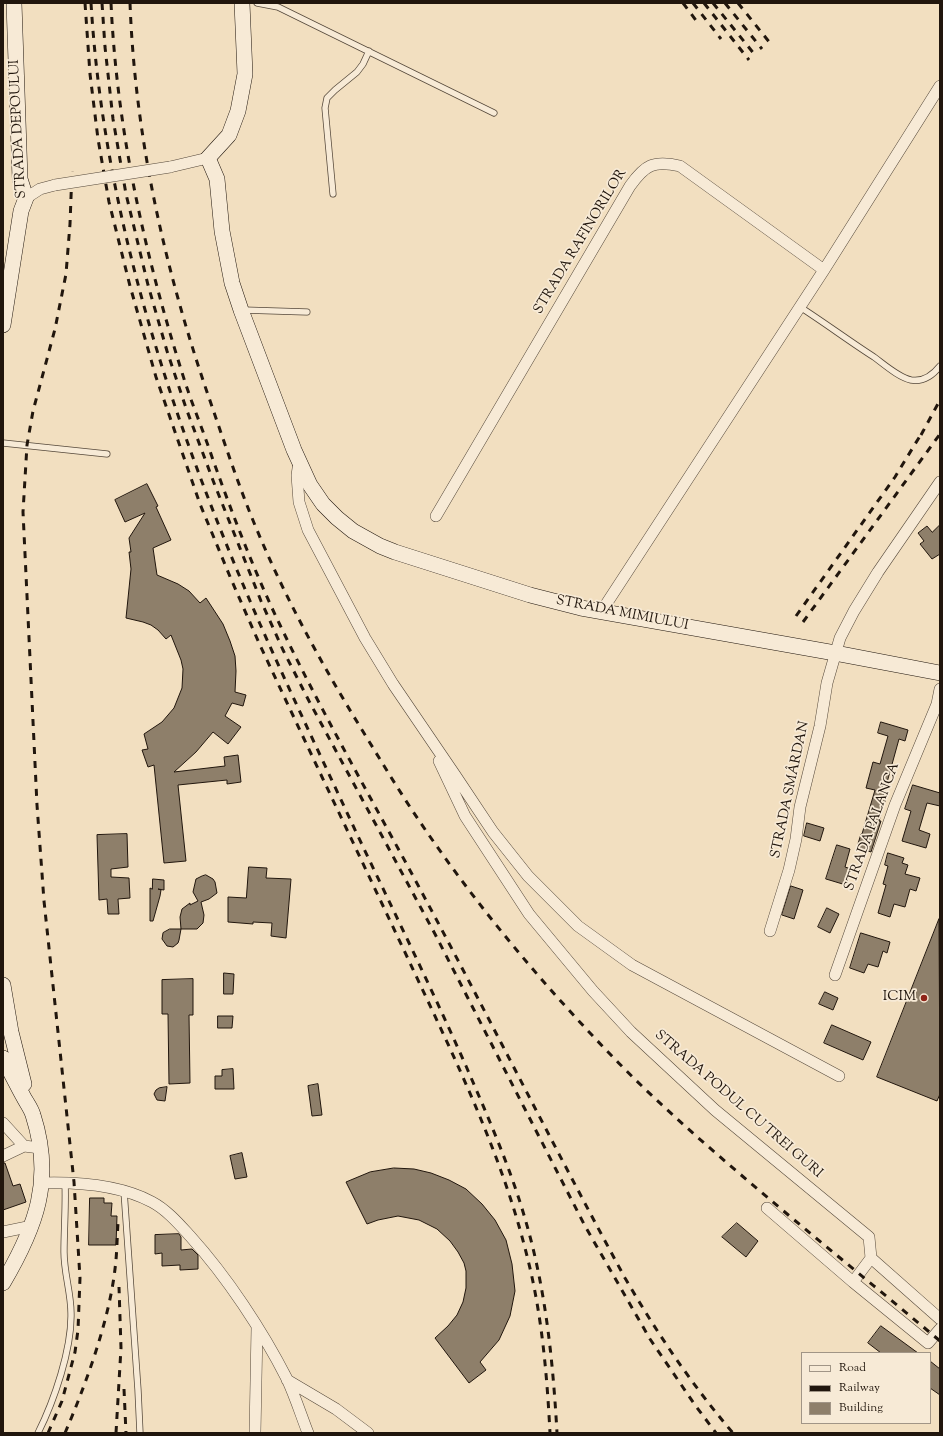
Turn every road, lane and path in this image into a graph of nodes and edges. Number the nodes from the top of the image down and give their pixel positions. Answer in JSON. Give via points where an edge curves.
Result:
{"nodes":[{"id":1,"x":14,"y":3,"type":"edge"},
{"id":2,"x":242,"y":3,"type":"edge"},
{"id":3,"x":257,"y":3,"type":"edge"},
{"id":4,"x":369,"y":51,"type":"junction"},
{"id":5,"x":940,"y":86,"type":"edge"},
{"id":6,"x":494,"y":113,"type":"dead end"},
{"id":7,"x":208,"y":158,"type":"junction"},
{"id":8,"x":333,"y":194,"type":"dead end"},
{"id":9,"x":26,"y":198,"type":"junction"},
{"id":10,"x":824,"y":270,"type":"junction"},
{"id":11,"x":800,"y":307,"type":"junction"},
{"id":12,"x":241,"y":310,"type":"junction"},
{"id":13,"x":307,"y":312,"type":"dead end"},
{"id":14,"x":3,"y":325,"type":"edge"},
{"id":15,"x":940,"y":366,"type":"edge"},
{"id":16,"x":3,"y":443,"type":"edge"},
{"id":17,"x":107,"y":454,"type":"dead end"},
{"id":18,"x":299,"y":462,"type":"junction"},
{"id":19,"x":939,"y":484,"type":"edge"},
{"id":20,"x":436,"y":516,"type":"dead end"},
{"id":21,"x":601,"y":612,"type":"junction"},
{"id":22,"x":835,"y":653,"type":"junction"},
{"id":23,"x":940,"y":673,"type":"edge"},
{"id":24,"x":940,"y":689,"type":"edge"},
{"id":25,"x":424,"y":730,"type":"junction"},
{"id":26,"x":770,"y":931,"type":"dead end"},
{"id":27,"x":835,"y":975,"type":"dead end"},
{"id":28,"x":3,"y":985,"type":"edge"},
{"id":29,"x":3,"y":1058,"type":"edge"},
{"id":30,"x":839,"y":1076,"type":"dead end"},
{"id":31,"x":32,"y":1114,"type":"junction"},
{"id":32,"x":3,"y":1123,"type":"edge"},
{"id":33,"x":24,"y":1146,"type":"junction"},
{"id":34,"x":40,"y":1148,"type":"junction"},
{"id":35,"x":3,"y":1156,"type":"edge"},
{"id":36,"x":65,"y":1182,"type":"junction"},
{"id":37,"x":42,"y":1183,"type":"junction"},
{"id":38,"x":124,"y":1191,"type":"junction"},
{"id":39,"x":767,"y":1208,"type":"dead end"},
{"id":40,"x":32,"y":1226,"type":"junction"},
{"id":41,"x":3,"y":1232,"type":"edge"},
{"id":42,"x":871,"y":1257,"type":"junction"},
{"id":43,"x":853,"y":1282,"type":"junction"},
{"id":44,"x":3,"y":1283,"type":"edge"},
{"id":45,"x":940,"y":1318,"type":"edge"},
{"id":46,"x":257,"y":1327,"type":"junction"},
{"id":47,"x":940,"y":1329,"type":"edge"},
{"id":48,"x":287,"y":1380,"type":"junction"},
{"id":49,"x":38,"y":1433,"type":"edge"},
{"id":50,"x":140,"y":1433,"type":"edge"},
{"id":51,"x":255,"y":1433,"type":"edge"},
{"id":52,"x":308,"y":1433,"type":"edge"},
{"id":53,"x":368,"y":1433,"type":"edge"}],
"edges":[{"from":1,"to":9,"type":"street","name":"STRADA DEPOULUI","via":[[20,179]]},
{"from":2,"to":7,"type":"street","via":[[245,74],[238,111],[229,134]]},
{"from":3,"to":4,"type":"lane","via":[[278,7]]},
{"from":4,"to":6,"type":"lane"},
{"from":4,"to":8,"type":"lane","via":[[357,72],[328,98],[325,108]]},
{"from":5,"to":10,"type":"street"},
{"from":7,"to":9,"type":"street","bridge":true,"via":[[170,167],[55,185],[40,189]]},
{"from":7,"to":12,"type":"street","name":"STRADA MIMIULUI","via":[[217,179],[226,257]]},
{"from":9,"to":14,"type":"street","name":"STRADA DEPOULUI","via":[[21,212]]},
{"from":10,"to":11,"type":"street"},
{"from":10,"to":20,"type":"street","name":"STRADA RAFINORILOR","via":[[680,166],[665,163],[653,165],[640,172]]},
{"from":11,"to":15,"type":"lane","via":[[891,370],[911,380],[927,378]]},
{"from":11,"to":21,"type":"street"},
{"from":12,"to":13,"type":"lane"},
{"from":12,"to":18,"type":"street","name":"STRADA MIMIULUI"},
{"from":16,"to":17,"type":"lane"},
{"from":18,"to":21,"type":"street","name":"STRADA MIMIULUI","via":[[323,504],[353,531],[380,546],[530,595]]},
{"from":18,"to":25,"type":"street","name":"STRADA PODUL CU TREI GURI","via":[[299,502],[308,530],[366,638]]},
{"from":19,"to":22,"type":"street","name":"STRADA SMÂRDAN","via":[[878,572],[850,618]]},
{"from":21,"to":22,"type":"street","name":"STRADA MIMIULUI"},
{"from":22,"to":23,"type":"street","name":"STRADA MIMIULUI"},
{"from":22,"to":26,"type":"street","name":"STRADA SMÂRDAN","via":[[800,807],[789,870]]},
{"from":24,"to":27,"type":"street","name":"STRADA PALANCA","via":[[937,704],[877,853]]},
{"from":25,"to":30,"type":"street","name":"STRADA PODUL CU TREI GURI","via":[[493,832],[528,876],[578,926],[632,965]]},
{"from":25,"to":42,"type":"street","name":"STRADA PODUL CU TREI GURI","via":[[464,816],[529,914],[593,991],[631,1032],[715,1110],[869,1237]]},
{"from":28,"to":31,"type":"street","via":[[11,1032]]},
{"from":29,"to":31,"type":"street"},
{"from":31,"to":34,"type":"street"},
{"from":32,"to":33,"type":"street"},
{"from":33,"to":34,"type":"street"},
{"from":33,"to":35,"type":"street"},
{"from":34,"to":37,"type":"street"},
{"from":36,"to":37,"type":"street"},
{"from":36,"to":38,"type":"street"},
{"from":36,"to":49,"type":"lane","via":[[64,1253],[71,1302],[69,1341],[56,1389]]},
{"from":37,"to":40,"type":"street"},
{"from":38,"to":46,"type":"street","via":[[152,1202],[180,1225],[221,1274]]},
{"from":38,"to":50,"type":"lane"},
{"from":39,"to":43,"type":"street"},
{"from":40,"to":41,"type":"street"},
{"from":40,"to":44,"type":"street"},
{"from":42,"to":43,"type":"street"},
{"from":42,"to":45,"type":"street"},
{"from":43,"to":47,"type":"street","via":[[928,1343]]},
{"from":46,"to":48,"type":"street"},
{"from":46,"to":51,"type":"street"},
{"from":48,"to":52,"type":"street"},
{"from":48,"to":53,"type":"street","via":[[336,1409]]}]}
